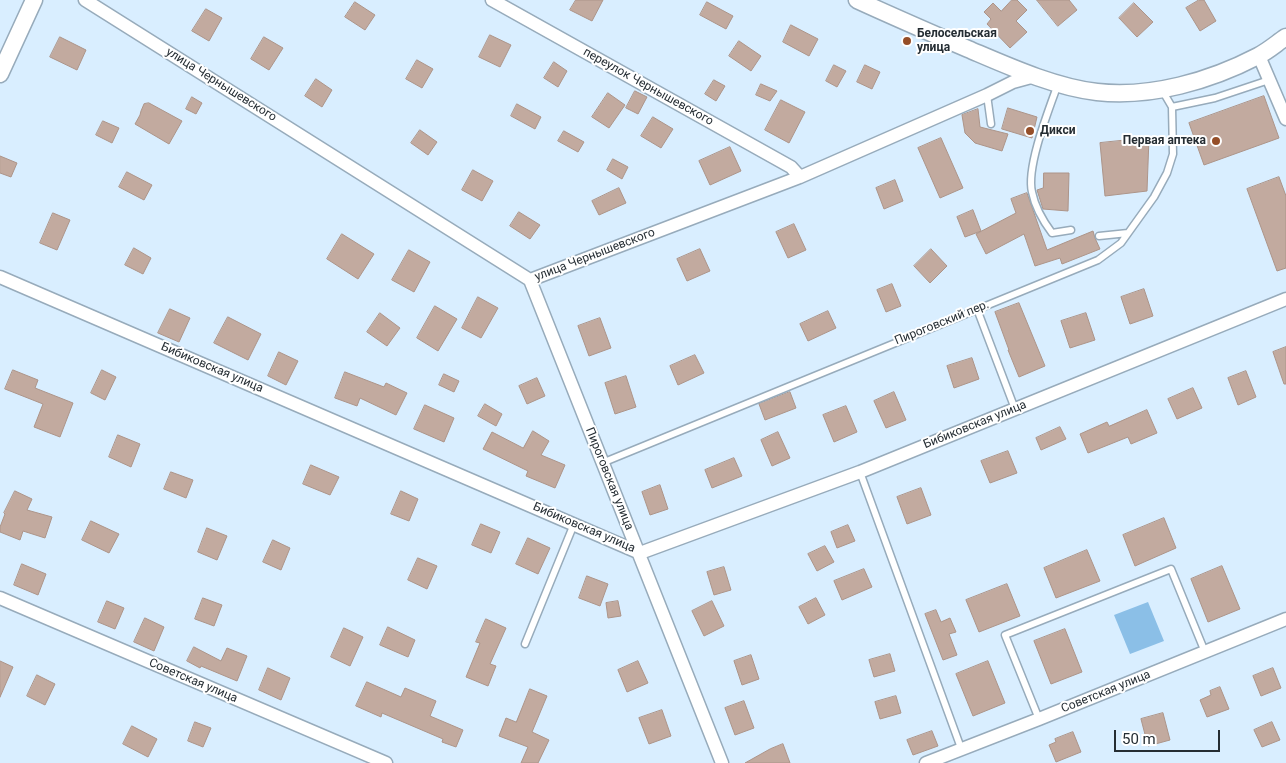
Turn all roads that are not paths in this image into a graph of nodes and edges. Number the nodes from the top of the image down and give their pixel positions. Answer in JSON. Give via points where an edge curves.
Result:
{"nodes":[{"id":1,"x":34,"y":0,"type":"edge"},
{"id":2,"x":85,"y":0,"type":"edge"},
{"id":3,"x":492,"y":0,"type":"edge"},
{"id":4,"x":857,"y":0,"type":"edge"},
{"id":5,"x":1286,"y":37,"type":"edge"},
{"id":6,"x":1259,"y":56,"type":"junction"},
{"id":7,"x":0,"y":74,"type":"edge"},
{"id":8,"x":1035,"y":76,"type":"junction"},
{"id":9,"x":1270,"y":80,"type":"junction"},
{"id":10,"x":1058,"y":83,"type":"junction"},
{"id":11,"x":1162,"y":90,"type":"junction"},
{"id":12,"x":987,"y":95,"type":"junction"},
{"id":13,"x":1172,"y":107,"type":"junction"},
{"id":14,"x":1286,"y":119,"type":"edge"},
{"id":15,"x":991,"y":124,"type":"dead end"},
{"id":16,"x":800,"y":177,"type":"junction"},
{"id":17,"x":1071,"y":230,"type":"dead end"},
{"id":18,"x":1128,"y":233,"type":"junction"},
{"id":19,"x":1099,"y":236,"type":"dead end"},
{"id":20,"x":0,"y":277,"type":"edge"},
{"id":21,"x":530,"y":280,"type":"junction"},
{"id":22,"x":1286,"y":299,"type":"edge"},
{"id":23,"x":977,"y":309,"type":"junction"},
{"id":24,"x":1015,"y":409,"type":"junction"},
{"id":25,"x":602,"y":463,"type":"junction"},
{"id":26,"x":860,"y":472,"type":"junction"},
{"id":27,"x":574,"y":524,"type":"junction"},
{"id":28,"x":640,"y":553,"type":"junction"},
{"id":29,"x":0,"y":598,"type":"edge"},
{"id":30,"x":1286,"y":619,"type":"edge"},
{"id":31,"x":525,"y":644,"type":"dead end"},
{"id":32,"x":1205,"y":652,"type":"junction"},
{"id":33,"x":1039,"y":719,"type":"junction"},
{"id":34,"x":961,"y":748,"type":"junction"},
{"id":35,"x":931,"y":762,"type":"edge"},
{"id":36,"x":386,"y":763,"type":"edge"},
{"id":37,"x":722,"y":763,"type":"edge"}],
"edges":[{"from":1,"to":7,"type":"street"},
{"from":2,"to":21,"type":"street","name":"улица Чернышевского"},
{"from":3,"to":16,"type":"street","name":"переулок Чернышевского","via":[[791,167]]},
{"from":4,"to":8,"type":"street"},
{"from":5,"to":6,"type":"street"},
{"from":6,"to":9,"type":"street"},
{"from":6,"to":11,"type":"street","via":[[1213,76]]},
{"from":8,"to":10,"type":"street"},
{"from":8,"to":12,"type":"street","name":"улица Чернышевского","via":[[1013,82]]},
{"from":9,"to":13,"type":"lane","via":[[1215,98]]},
{"from":9,"to":14,"type":"street"},
{"from":10,"to":11,"type":"street","via":[[1097,92]]},
{"from":10,"to":17,"type":"lane","via":[[1031,172],[1032,191],[1043,221],[1052,233]]},
{"from":11,"to":13,"type":"lane","name":"Пироговский пер."},
{"from":12,"to":15,"type":"lane"},
{"from":12,"to":16,"type":"street","name":"улица Чернышевского"},
{"from":13,"to":18,"type":"lane","name":"Пироговский пер.","via":[[1173,154],[1167,174]]},
{"from":16,"to":21,"type":"street","name":"улица Чернышевского"},
{"from":18,"to":19,"type":"lane"},
{"from":18,"to":23,"type":"lane","name":"Пироговский пер.","via":[[1121,243],[1098,260]]},
{"from":20,"to":27,"type":"street","name":"Бибиковская улица"},
{"from":21,"to":25,"type":"street","name":"Пироговская улица"},
{"from":22,"to":24,"type":"street","name":"Бибиковская улица"},
{"from":23,"to":24,"type":"lane"},
{"from":23,"to":25,"type":"lane","name":"Пироговский пер."},
{"from":24,"to":26,"type":"street","name":"Бибиковская улица"},
{"from":25,"to":28,"type":"street","name":"Пироговская улица"},
{"from":26,"to":28,"type":"street","name":"Бибиковская улица"},
{"from":26,"to":34,"type":"lane"},
{"from":27,"to":28,"type":"street","name":"Бибиковская улица"},
{"from":27,"to":31,"type":"lane"},
{"from":28,"to":37,"type":"street","name":"Пироговская улица"},
{"from":29,"to":36,"type":"street","name":"Советская улица"},
{"from":30,"to":32,"type":"street","name":"Советская улица"},
{"from":32,"to":33,"type":"street","name":"Советская улица"},
{"from":32,"to":33,"type":"lane","via":[[1171,569],[1005,635]]},
{"from":33,"to":34,"type":"street","name":"Советская улица"},
{"from":34,"to":35,"type":"street","name":"Советская улица"}]}
